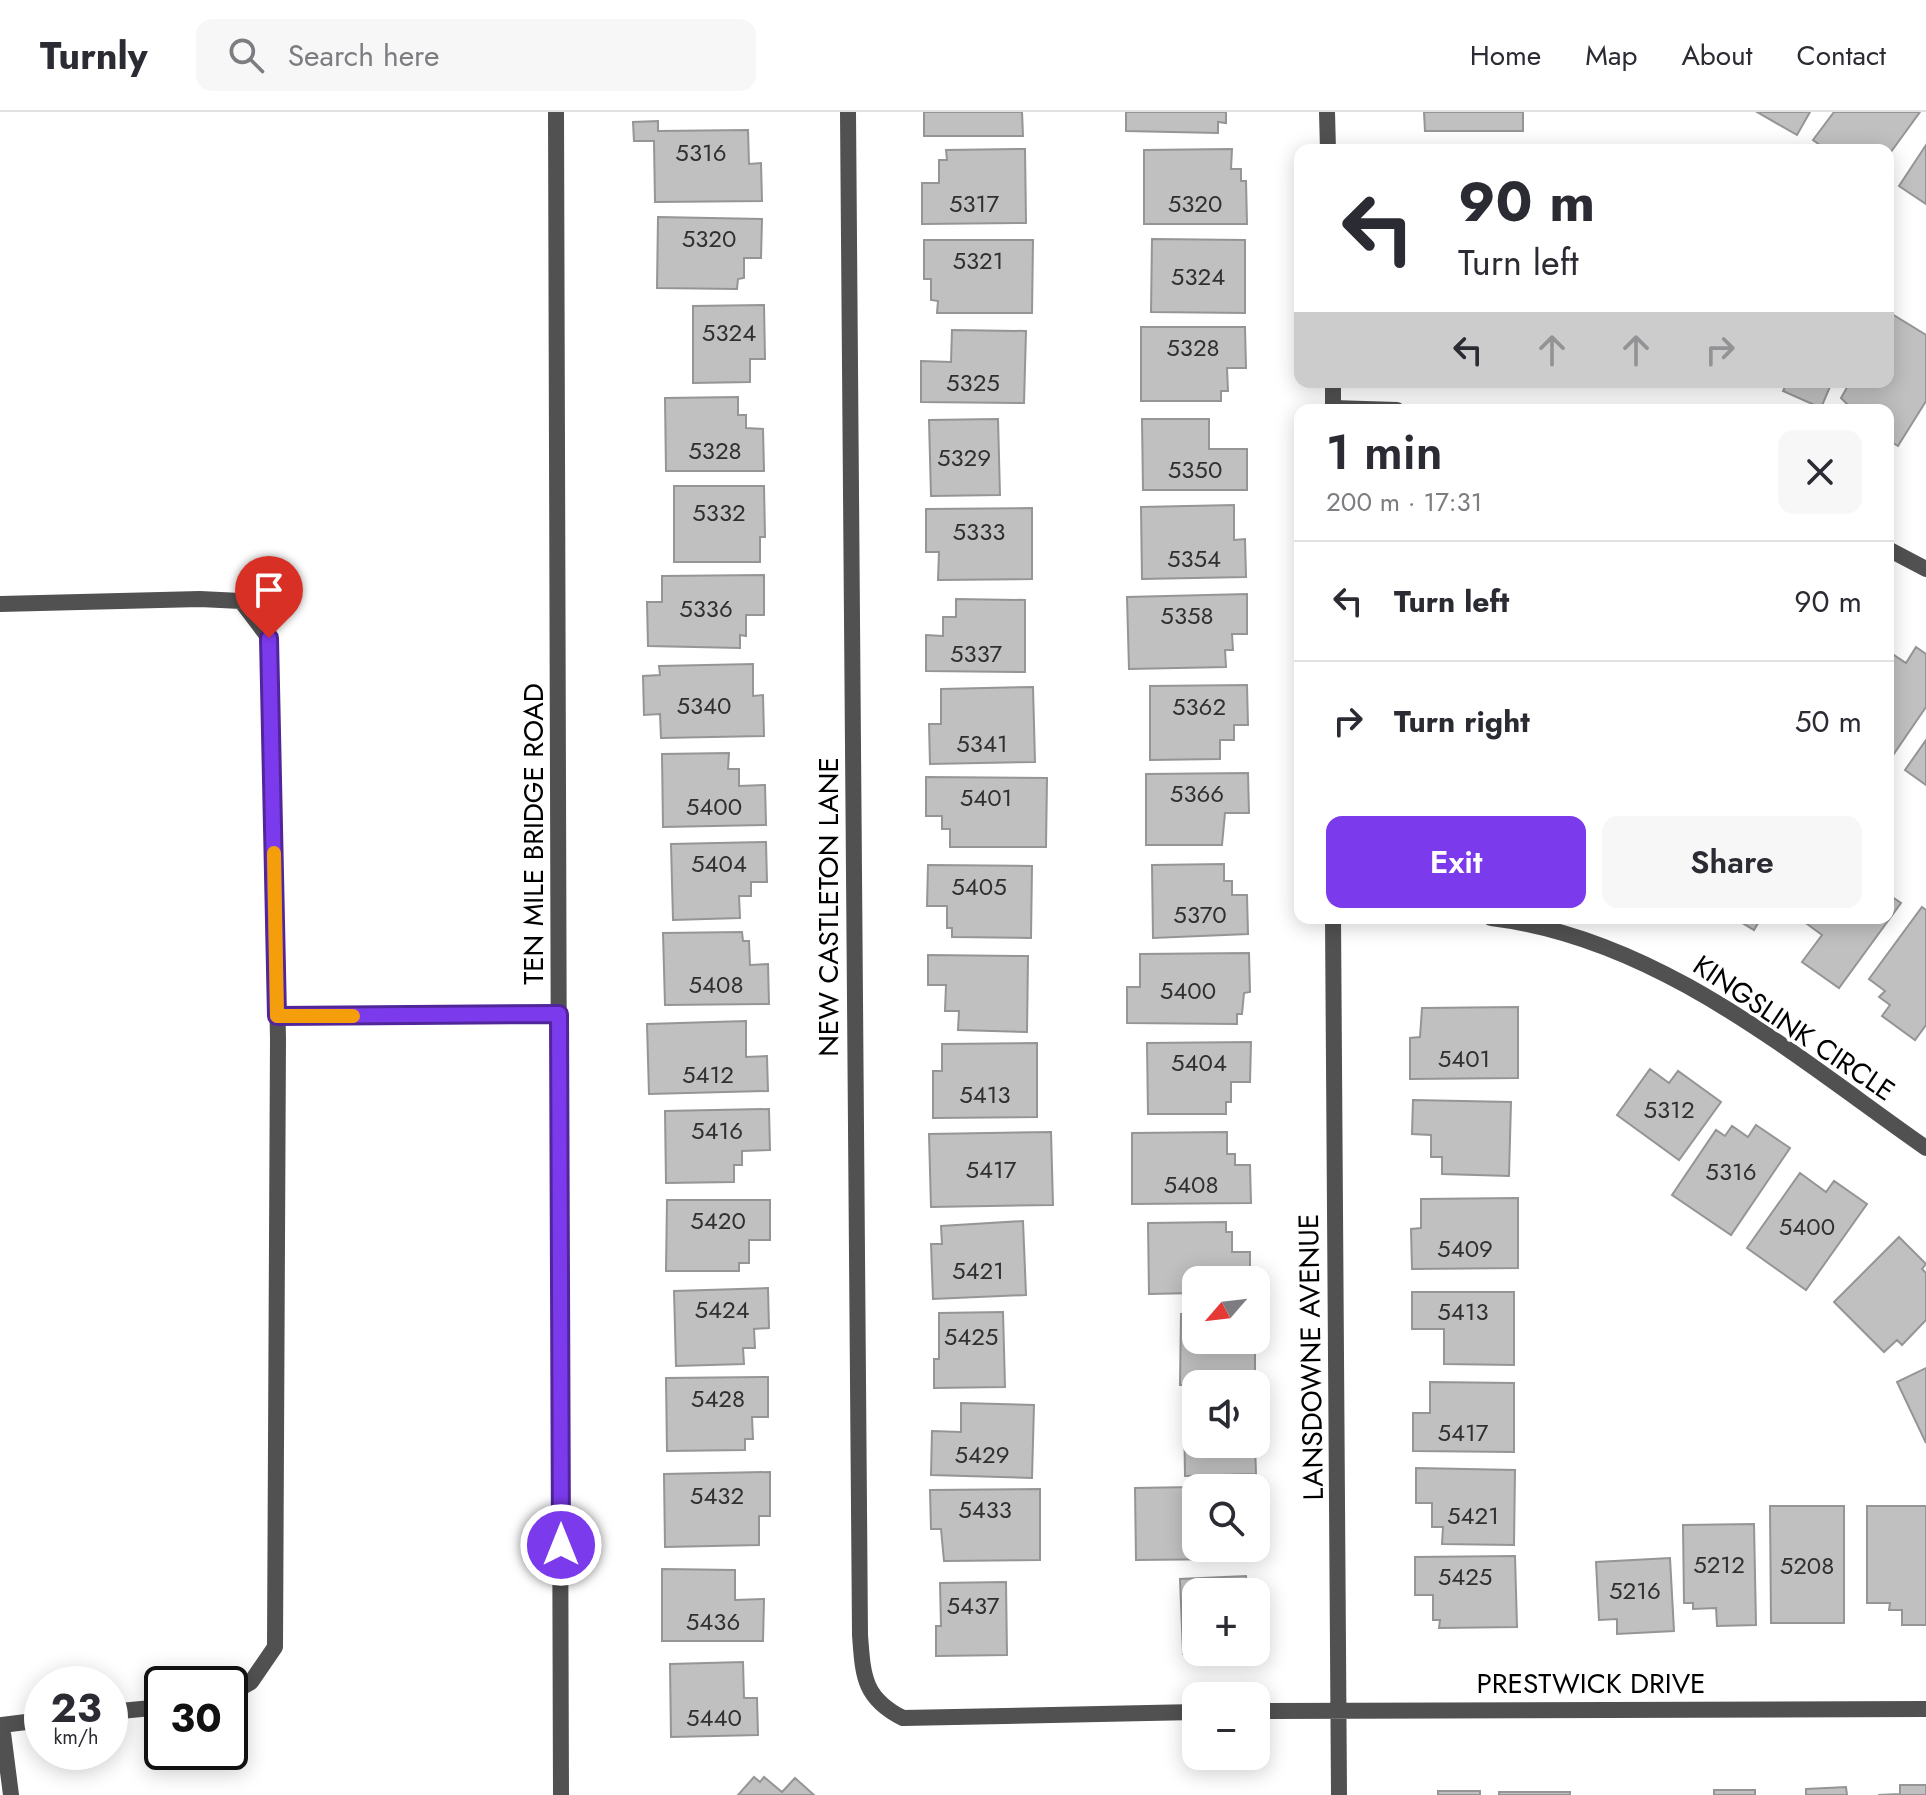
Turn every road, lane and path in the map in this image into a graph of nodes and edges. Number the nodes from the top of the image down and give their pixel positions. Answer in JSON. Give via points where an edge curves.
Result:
{"nodes":[{"id":1,"x":556,"y":112,"type":"edge"},
{"id":2,"x":848,"y":112,"type":"edge"},
{"id":3,"x":1327,"y":112,"type":"edge"},
{"id":4,"x":1328,"y":144,"type":"edge"},
{"id":5,"x":1894,"y":552,"type":"edge"},
{"id":6,"x":1926,"y":569,"type":"edge"},
{"id":7,"x":0,"y":604,"type":"edge"},
{"id":8,"x":1333,"y":924,"type":"edge"},
{"id":9,"x":1520,"y":924,"type":"edge"},
{"id":10,"x":559,"y":1014,"type":"junction"},
{"id":11,"x":277,"y":1016,"type":"junction"},
{"id":12,"x":1926,"y":1148,"type":"edge"},
{"id":13,"x":248,"y":1684,"type":"edge"},
{"id":14,"x":1340,"y":1709,"type":"junction"},
{"id":15,"x":1926,"y":1709,"type":"edge"},
{"id":16,"x":1270,"y":1711,"type":"edge"},
{"id":17,"x":1182,"y":1712,"type":"edge"},
{"id":18,"x":24,"y":1722,"type":"edge"},
{"id":19,"x":1,"y":1725,"type":"edge"},
{"id":20,"x":11,"y":1795,"type":"edge"},
{"id":21,"x":561,"y":1795,"type":"edge"},
{"id":22,"x":1339,"y":1795,"type":"edge"}],
"edges":[{"from":1,"to":10,"type":"street","name":"TEN MILE BRIDGE ROAD"},
{"from":2,"to":17,"type":"street","name":"NEW CASTLETON LANE","via":[[860,1635],[866,1683],[874,1698],[903,1718]]},
{"from":3,"to":4,"type":"street"},
{"from":5,"to":6,"type":"street"},
{"from":7,"to":11,"type":"street","via":[[241,601],[269,638]]},
{"from":8,"to":14,"type":"street","name":"LANSDOWNE AVENUE"},
{"from":9,"to":12,"type":"street","name":"KINGSLINK CIRCLE","via":[[1577,936],[1695,989]]},
{"from":10,"to":11,"type":"street"},
{"from":10,"to":21,"type":"street","name":"TEN MILE BRIDGE ROAD"},
{"from":11,"to":13,"type":"street","via":[[275,1647]]},
{"from":14,"to":15,"type":"street","name":"PRESTWICK DRIVE"},
{"from":14,"to":16,"type":"street","name":"PRESTWICK DRIVE"},
{"from":14,"to":22,"type":"street","name":"LANSDOWNE AVENUE"},
{"from":18,"to":19,"type":"street"},
{"from":19,"to":20,"type":"street"}]}
